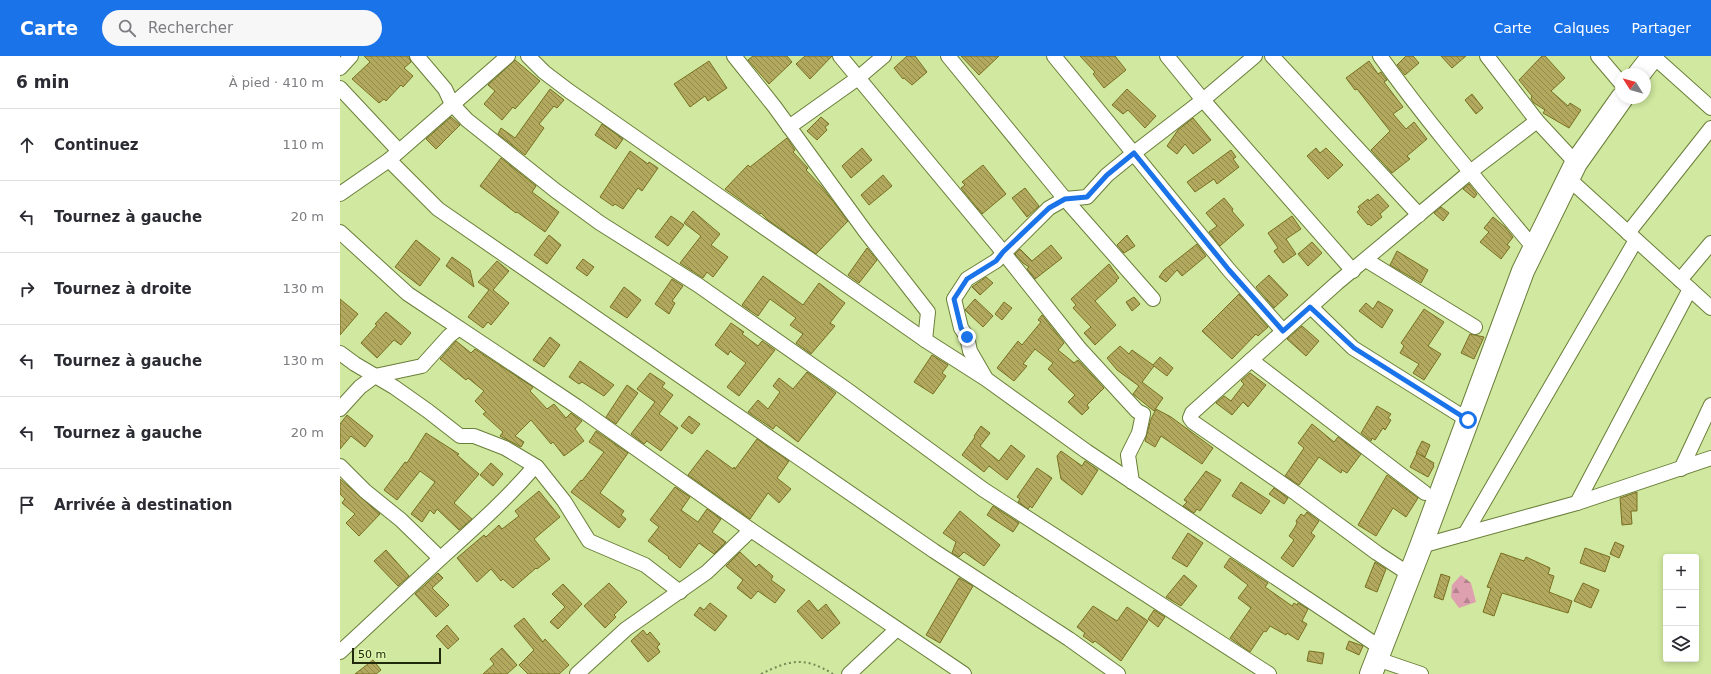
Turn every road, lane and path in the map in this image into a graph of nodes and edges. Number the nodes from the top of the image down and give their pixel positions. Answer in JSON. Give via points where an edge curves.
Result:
{"nodes":[{"id":1,"x":351,"y":56,"type":"edge"},
{"id":2,"x":417,"y":56,"type":"edge"},
{"id":3,"x":508,"y":56,"type":"edge"},
{"id":4,"x":528,"y":56,"type":"edge"},
{"id":5,"x":734,"y":56,"type":"edge"},
{"id":6,"x":840,"y":56,"type":"edge"},
{"id":7,"x":884,"y":56,"type":"edge"},
{"id":8,"x":948,"y":56,"type":"edge"},
{"id":9,"x":1054,"y":56,"type":"edge"},
{"id":10,"x":1167,"y":56,"type":"edge"},
{"id":11,"x":1255,"y":56,"type":"edge"},
{"id":12,"x":1272,"y":56,"type":"edge"},
{"id":13,"x":1380,"y":56,"type":"edge"},
{"id":14,"x":1488,"y":56,"type":"edge"},
{"id":15,"x":1598,"y":56,"type":"edge"},
{"id":16,"x":1653,"y":56,"type":"edge"},
{"id":17,"x":340,"y":68,"type":"edge"},
{"id":18,"x":1644,"y":68,"type":"edge"},
{"id":19,"x":1615,"y":76,"type":"edge"},
{"id":20,"x":858,"y":78,"type":"junction"},
{"id":21,"x":340,"y":88,"type":"edge"},
{"id":22,"x":1203,"y":100,"type":"junction"},
{"id":23,"x":452,"y":104,"type":"junction"},
{"id":24,"x":1618,"y":104,"type":"edge"},
{"id":25,"x":1711,"y":108,"type":"edge"},
{"id":26,"x":1537,"y":121,"type":"junction"},
{"id":27,"x":789,"y":127,"type":"junction"},
{"id":28,"x":1711,"y":128,"type":"edge"},
{"id":29,"x":1134,"y":153,"type":"junction"},
{"id":30,"x":394,"y":155,"type":"junction"},
{"id":31,"x":1573,"y":171,"type":"junction"},
{"id":32,"x":1470,"y":172,"type":"junction"},
{"id":33,"x":340,"y":194,"type":"edge"},
{"id":34,"x":1065,"y":199,"type":"junction"},
{"id":35,"x":1419,"y":215,"type":"junction"},
{"id":36,"x":340,"y":232,"type":"edge"},
{"id":37,"x":1632,"y":236,"type":"junction"},
{"id":38,"x":1711,"y":243,"type":"edge"},
{"id":39,"x":1534,"y":248,"type":"junction"},
{"id":40,"x":1003,"y":252,"type":"junction"},
{"id":41,"x":1366,"y":260,"type":"junction"},
{"id":42,"x":1353,"y":271,"type":"junction"},
{"id":43,"x":1685,"y":284,"type":"junction"},
{"id":44,"x":1153,"y":300,"type":"dead end"},
{"id":45,"x":1310,"y":307,"type":"junction"},
{"id":46,"x":1711,"y":308,"type":"edge"},
{"id":47,"x":1475,"y":327,"type":"dead end"},
{"id":48,"x":458,"y":329,"type":"junction"},
{"id":49,"x":1283,"y":331,"type":"junction"},
{"id":50,"x":925,"y":340,"type":"junction"},
{"id":51,"x":340,"y":353,"type":"edge"},
{"id":52,"x":1251,"y":360,"type":"junction"},
{"id":53,"x":375,"y":376,"type":"junction"},
{"id":54,"x":986,"y":379,"type":"junction"},
{"id":55,"x":1711,"y":405,"type":"edge"},
{"id":56,"x":340,"y":409,"type":"edge"},
{"id":57,"x":1468,"y":420,"type":"junction"},
{"id":58,"x":1711,"y":458,"type":"edge"},
{"id":59,"x":340,"y":466,"type":"edge"},
{"id":60,"x":535,"y":466,"type":"junction"},
{"id":61,"x":1681,"y":469,"type":"junction"},
{"id":62,"x":1132,"y":482,"type":"junction"},
{"id":63,"x":1425,"y":493,"type":"dead end"},
{"id":64,"x":1577,"y":503,"type":"junction"},
{"id":65,"x":751,"y":530,"type":"junction"},
{"id":66,"x":1466,"y":534,"type":"junction"},
{"id":67,"x":1422,"y":546,"type":"junction"},
{"id":68,"x":440,"y":558,"type":"junction"},
{"id":69,"x":1409,"y":574,"type":"junction"},
{"id":70,"x":680,"y":592,"type":"junction"},
{"id":71,"x":897,"y":629,"type":"junction"},
{"id":72,"x":340,"y":652,"type":"edge"},
{"id":73,"x":1376,"y":660,"type":"edge"},
{"id":74,"x":577,"y":674,"type":"edge"},
{"id":75,"x":760,"y":674,"type":"edge"},
{"id":76,"x":833,"y":674,"type":"edge"},
{"id":77,"x":849,"y":674,"type":"edge"},
{"id":78,"x":964,"y":674,"type":"edge"},
{"id":79,"x":1118,"y":674,"type":"edge"},
{"id":80,"x":1269,"y":674,"type":"edge"},
{"id":81,"x":1421,"y":674,"type":"edge"}],
"edges":[{"from":1,"to":17,"type":"street"},
{"from":2,"to":23,"type":"street","via":[[445,89]]},
{"from":3,"to":23,"type":"street"},
{"from":4,"to":50,"type":"street","via":[[569,91]]},
{"from":5,"to":27,"type":"street"},
{"from":6,"to":20,"type":"street"},
{"from":7,"to":20,"type":"street"},
{"from":8,"to":34,"type":"street"},
{"from":9,"to":29,"type":"street"},
{"from":10,"to":22,"type":"street"},
{"from":11,"to":22,"type":"street"},
{"from":12,"to":35,"type":"street"},
{"from":13,"to":32,"type":"street"},
{"from":14,"to":26,"type":"street"},
{"from":15,"to":19,"type":"street"},
{"from":16,"to":18,"type":"highway"},
{"from":16,"to":25,"type":"street"},
{"from":20,"to":27,"type":"street"},
{"from":20,"to":40,"type":"street"},
{"from":21,"to":30,"type":"street"},
{"from":22,"to":29,"type":"street"},
{"from":22,"to":42,"type":"street"},
{"from":23,"to":30,"type":"street"},
{"from":23,"to":80,"type":"street","via":[[467,120],[600,223],[717,299],[984,490]]},
{"from":24,"to":31,"type":"highway"},
{"from":26,"to":31,"type":"street"},
{"from":26,"to":32,"type":"street"},
{"from":27,"to":50,"type":"street","via":[[928,312]]},
{"from":28,"to":37,"type":"street"},
{"from":29,"to":34,"type":"street","via":[[1107,175],[1087,197]]},
{"from":29,"to":49,"type":"street","via":[[1229,270]]},
{"from":30,"to":33,"type":"street"},
{"from":30,"to":79,"type":"street","via":[[438,209],[915,538]]},
{"from":31,"to":37,"type":"street"},
{"from":31,"to":39,"type":"highway"},
{"from":32,"to":35,"type":"street"},
{"from":32,"to":39,"type":"street"},
{"from":34,"to":40,"type":"street","via":[[1049,208]]},
{"from":34,"to":44,"type":"street"},
{"from":35,"to":41,"type":"street"},
{"from":36,"to":48,"type":"street","via":[[408,294]]},
{"from":37,"to":43,"type":"street"},
{"from":37,"to":66,"type":"street"},
{"from":38,"to":43,"type":"street"},
{"from":39,"to":57,"type":"highway","via":[[1523,271]]},
{"from":40,"to":54,"type":"street","via":[[996,261],[967,279],[954,299],[970,351]]},
{"from":40,"to":62,"type":"street","via":[[1080,349],[1143,414],[1139,433],[1128,455]]},
{"from":41,"to":42,"type":"street"},
{"from":41,"to":47,"type":"street"},
{"from":42,"to":45,"type":"street"},
{"from":43,"to":46,"type":"street"},
{"from":43,"to":64,"type":"street"},
{"from":45,"to":49,"type":"street"},
{"from":45,"to":57,"type":"street","via":[[1354,348]]},
{"from":48,"to":53,"type":"street","via":[[422,366]]},
{"from":48,"to":65,"type":"street","via":[[576,406]]},
{"from":49,"to":52,"type":"street"},
{"from":50,"to":54,"type":"street"},
{"from":51,"to":53,"type":"street"},
{"from":52,"to":63,"type":"street"},
{"from":52,"to":69,"type":"street","via":[[1192,413],[1190,418]]},
{"from":53,"to":56,"type":"street","via":[[360,387]]},
{"from":53,"to":60,"type":"street","via":[[460,436],[474,436],[505,448]]},
{"from":54,"to":62,"type":"street"},
{"from":55,"to":61,"type":"street"},
{"from":57,"to":67,"type":"highway"},
{"from":58,"to":61,"type":"street"},
{"from":59,"to":68,"type":"street"},
{"from":60,"to":68,"type":"street","via":[[486,518]]},
{"from":60,"to":70,"type":"street","via":[[564,501],[588,541],[645,565]]},
{"from":61,"to":64,"type":"street"},
{"from":62,"to":73,"type":"street"},
{"from":64,"to":66,"type":"street"},
{"from":65,"to":70,"type":"street","via":[[707,572]]},
{"from":65,"to":71,"type":"street"},
{"from":66,"to":67,"type":"street"},
{"from":67,"to":69,"type":"highway"},
{"from":68,"to":72,"type":"street"},
{"from":69,"to":73,"type":"highway"},
{"from":70,"to":74,"type":"street","via":[[626,629]]},
{"from":71,"to":77,"type":"street"},
{"from":71,"to":78,"type":"street"},
{"from":73,"to":81,"type":"street"},
{"from":75,"to":76,"type":"path","via":[[796,661],[819,666]]}]}
